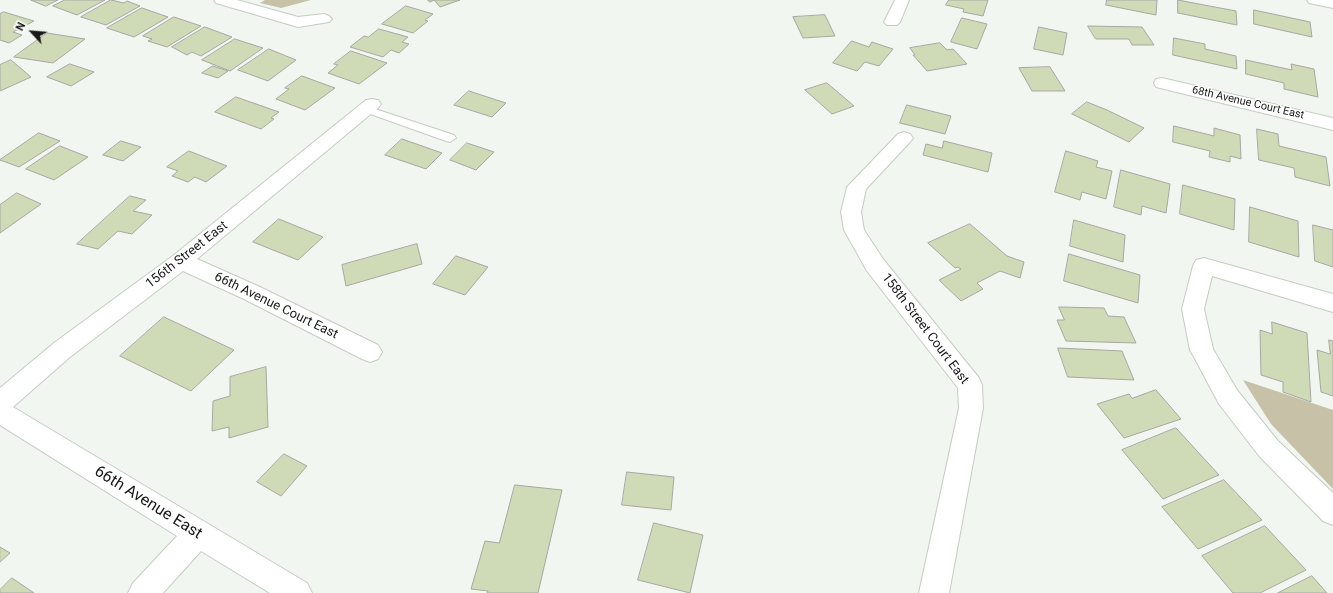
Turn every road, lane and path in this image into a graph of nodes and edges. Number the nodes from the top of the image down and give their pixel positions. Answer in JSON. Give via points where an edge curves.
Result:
{"nodes":[{"id":1,"x":220,"y":0,"type":"edge"},
{"id":2,"x":902,"y":0,"type":"edge"},
{"id":3,"x":1314,"y":0,"type":"edge"},
{"id":4,"x":1333,"y":4,"type":"edge"},
{"id":5,"x":324,"y":19,"type":"dead end"},
{"id":6,"x":892,"y":22,"type":"dead end"},
{"id":7,"x":1162,"y":83,"type":"dead end"},
{"id":8,"x":369,"y":107,"type":"joint"},
{"id":9,"x":1333,"y":124,"type":"edge"},
{"id":10,"x":450,"y":138,"type":"dead end"},
{"id":11,"x":904,"y":138,"type":"dead end"},
{"id":12,"x":181,"y":261,"type":"junction"},
{"id":13,"x":1333,"y":303,"type":"edge"},
{"id":14,"x":370,"y":352,"type":"dead end"},
{"id":15,"x":0,"y":403,"type":"edge"},
{"id":16,"x":0,"y":412,"type":"edge"},
{"id":17,"x":1333,"y":512,"type":"edge"},
{"id":18,"x":198,"y":534,"type":"junction"},
{"id":19,"x":143,"y":593,"type":"edge"},
{"id":20,"x":297,"y":593,"type":"edge"},
{"id":21,"x":934,"y":593,"type":"edge"}],
"edges":[{"from":1,"to":5,"type":"street","via":[[298,22]]},
{"from":2,"to":6,"type":"street"},
{"from":3,"to":4,"type":"street"},
{"from":7,"to":9,"type":"street","name":"68th Avenue Court East"},
{"from":8,"to":10,"type":"lane"},
{"from":8,"to":12,"type":"street","name":"156th Street East"},
{"from":11,"to":21,"type":"street","name":"158th Street Court East","via":[[857,186],[851,212],[854,230],[876,265],[970,385],[971,408]]},
{"from":12,"to":14,"type":"street","name":"66th Avenue Court East"},
{"from":12,"to":15,"type":"street","name":"156th Street East","via":[[62,350]]},
{"from":13,"to":17,"type":"street","via":[[1204,266],[1193,308],[1202,350],[1228,397],[1269,449]]},
{"from":16,"to":18,"type":"street","name":"66th Avenue East"},
{"from":18,"to":19,"type":"street"},
{"from":18,"to":20,"type":"street","name":"66th Avenue East"}]}
